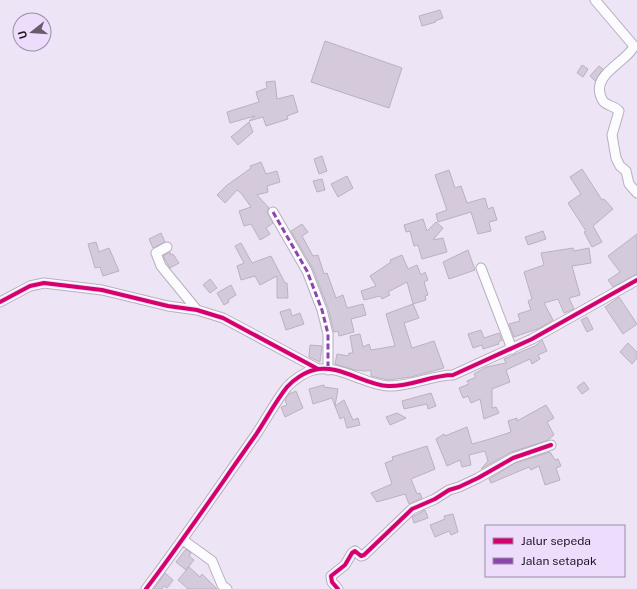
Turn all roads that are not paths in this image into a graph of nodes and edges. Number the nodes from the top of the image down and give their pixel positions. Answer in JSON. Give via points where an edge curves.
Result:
{"nodes":[{"id":1,"x":595,"y":0,"type":"edge"},
{"id":2,"x":637,"y":193,"type":"edge"},
{"id":3,"x":273,"y":212,"type":"dead end"},
{"id":4,"x":167,"y":247,"type":"dead end"},
{"id":5,"x":481,"y":268,"type":"dead end"},
{"id":6,"x":637,"y":280,"type":"edge"},
{"id":7,"x":0,"y":302,"type":"edge"},
{"id":8,"x":197,"y":310,"type":"junction"},
{"id":9,"x":512,"y":350,"type":"junction"},
{"id":10,"x":318,"y":369,"type":"junction"},
{"id":11,"x":328,"y":370,"type":"junction"},
{"id":12,"x":551,"y":445,"type":"dead end"},
{"id":13,"x":183,"y":540,"type":"junction"},
{"id":14,"x":223,"y":588,"type":"edge"},
{"id":15,"x":146,"y":589,"type":"edge"},
{"id":16,"x":338,"y":589,"type":"edge"}],
"edges":[{"from":1,"to":2,"type":"street","via":[[634,46],[611,68],[600,84],[600,90],[604,102],[618,111],[612,135],[616,158],[626,171],[629,184]]},
{"from":3,"to":11,"type":"street","via":[[307,271],[322,310],[328,334]]},
{"from":4,"to":8,"type":"street","via":[[156,253],[161,266]]},
{"from":5,"to":9,"type":"street"},
{"from":6,"to":9,"type":"street"},
{"from":7,"to":8,"type":"street","via":[[30,286],[44,284],[102,290],[168,306]]},
{"from":8,"to":10,"type":"street","via":[[223,318]]},
{"from":9,"to":11,"type":"street","via":[[453,374],[406,385],[387,386]]},
{"from":10,"to":11,"type":"street"},
{"from":10,"to":13,"type":"street","via":[[287,386]]},
{"from":12,"to":16,"type":"street","via":[[513,458],[478,478],[412,509],[364,555],[361,556],[355,551],[352,553],[345,565],[331,576]]},
{"from":13,"to":14,"type":"street","via":[[212,561]]},
{"from":13,"to":15,"type":"street"}]}
